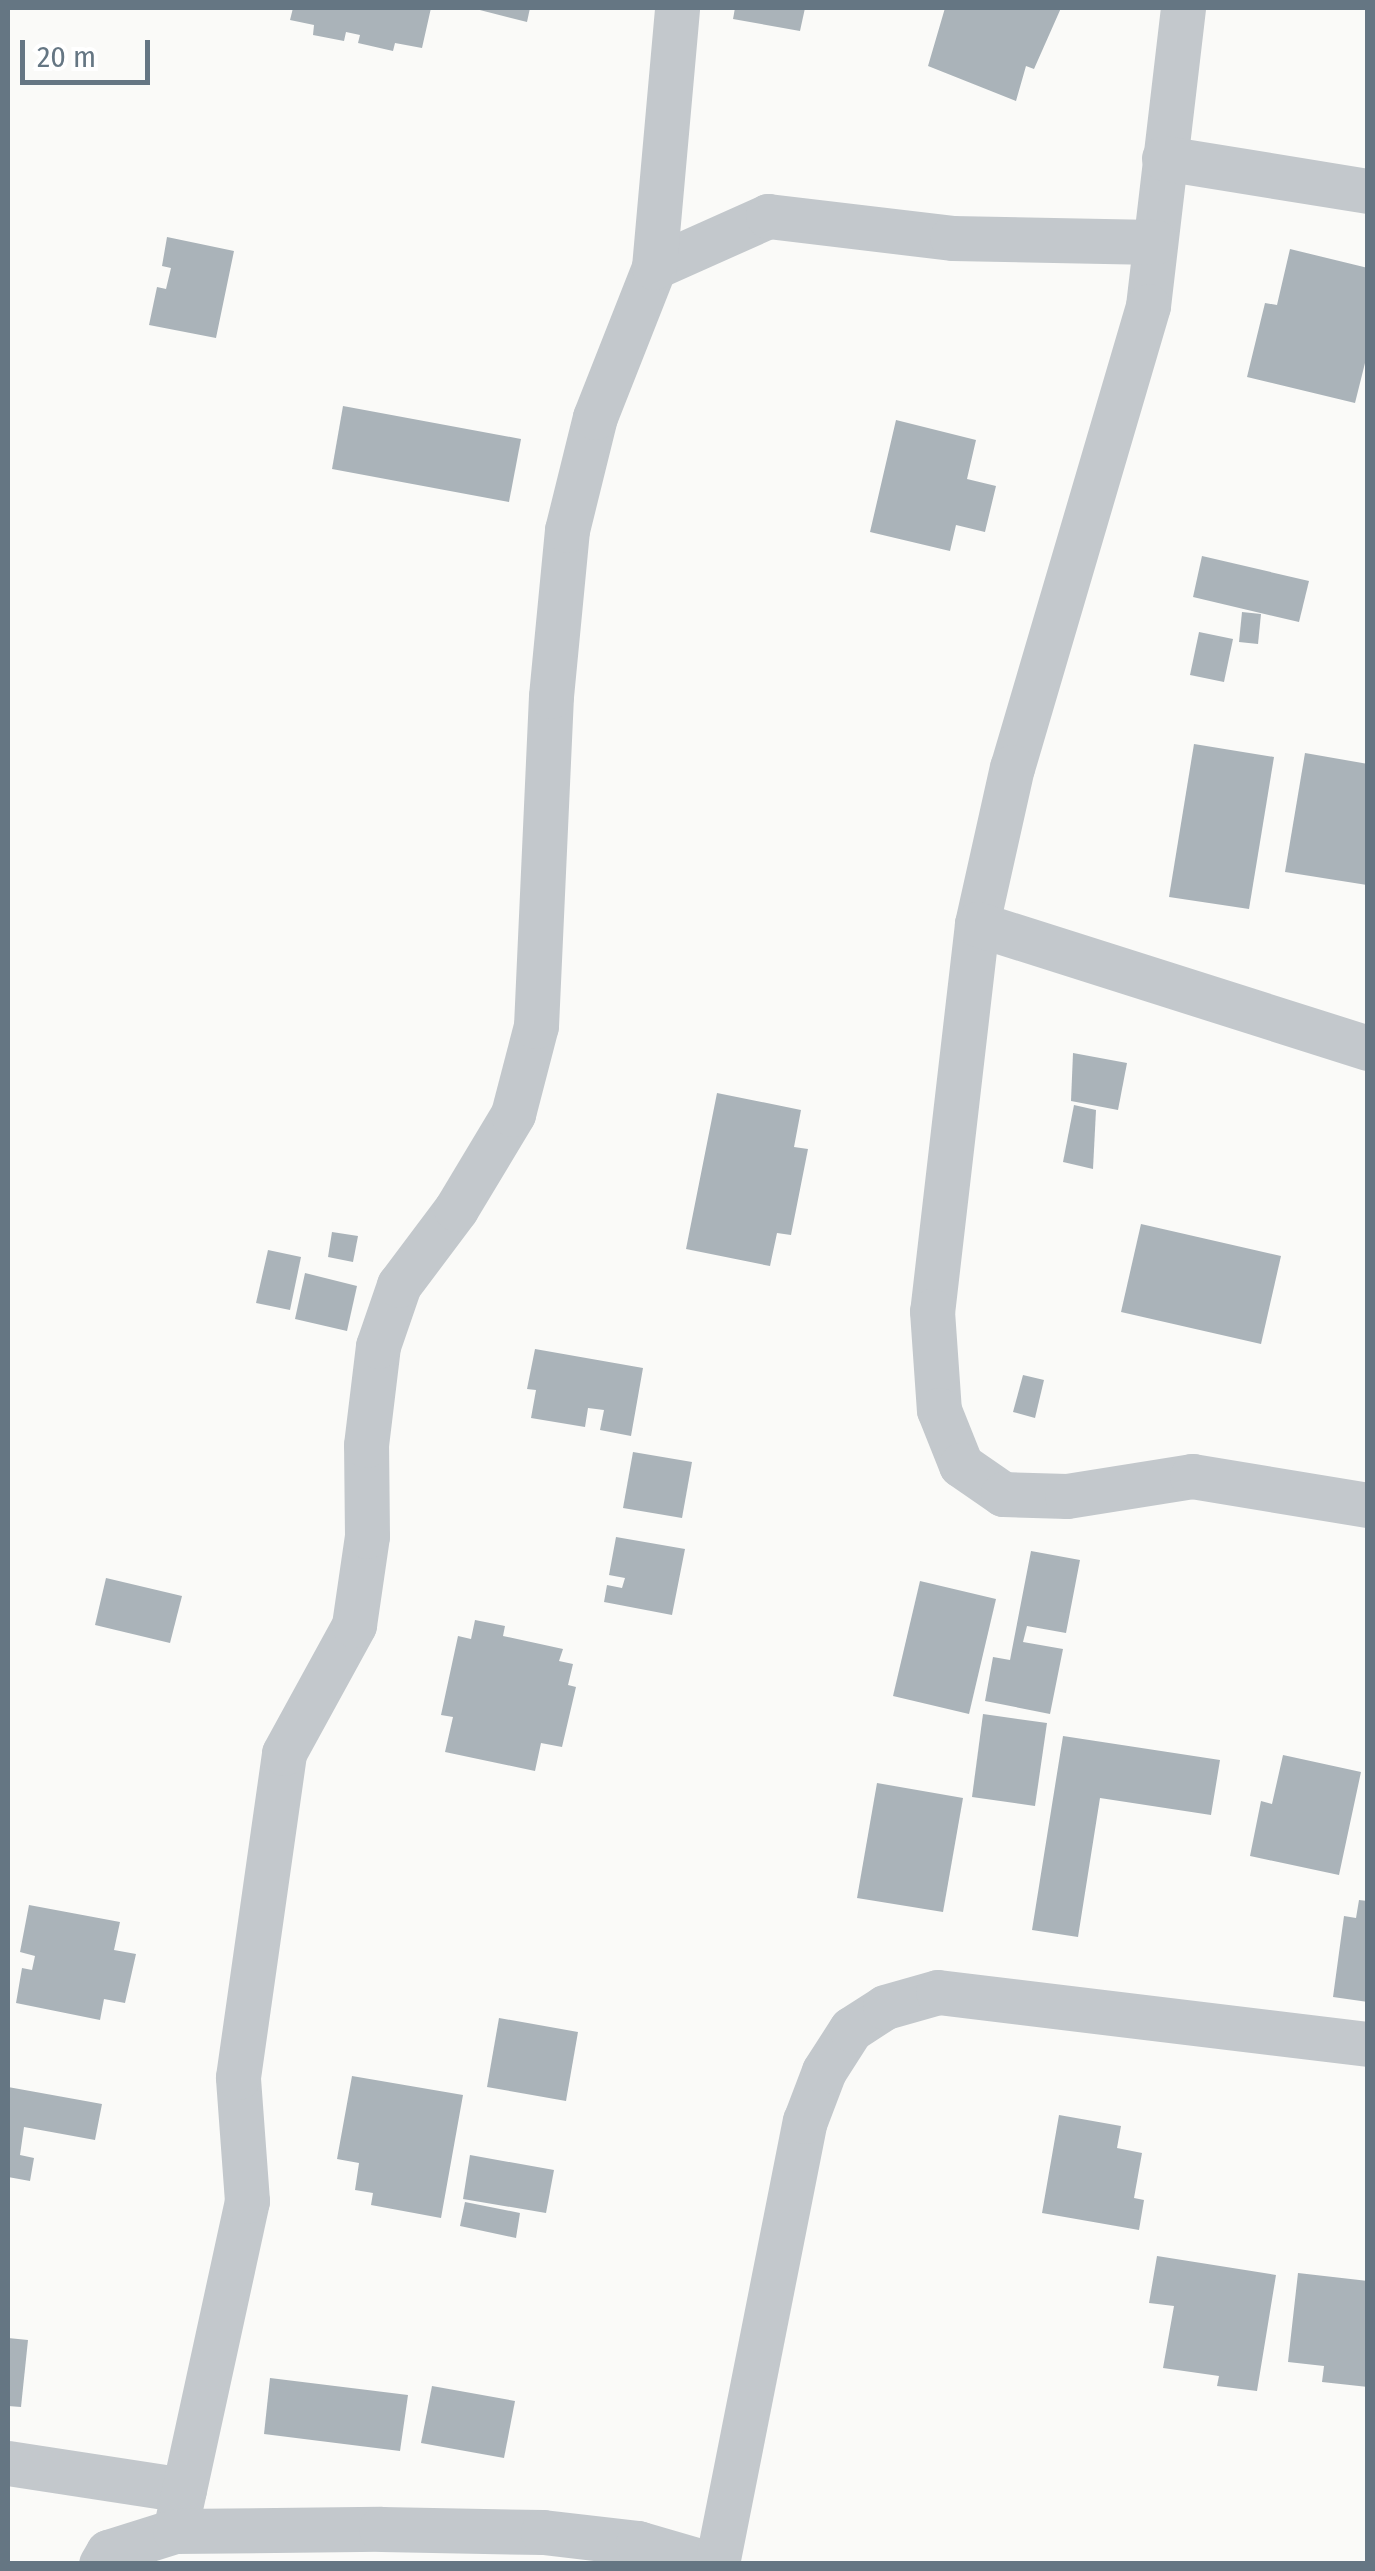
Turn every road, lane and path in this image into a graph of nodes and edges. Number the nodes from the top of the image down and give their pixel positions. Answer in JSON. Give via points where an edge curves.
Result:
{"nodes":[{"id":1,"x":677,"y":8,"type":"edge"},
{"id":2,"x":1183,"y":8,"type":"edge"},
{"id":3,"x":1164,"y":158,"type":"junction"},
{"id":4,"x":1368,"y":191,"type":"edge"},
{"id":5,"x":1154,"y":242,"type":"junction"},
{"id":6,"x":654,"y":267,"type":"junction"},
{"id":7,"x":977,"y":924,"type":"junction"},
{"id":8,"x":1368,"y":1048,"type":"edge"},
{"id":9,"x":1368,"y":1505,"type":"edge"},
{"id":10,"x":1368,"y":2044,"type":"edge"},
{"id":11,"x":8,"y":2463,"type":"edge"},
{"id":12,"x":180,"y":2511,"type":"junction"},
{"id":13,"x":100,"y":2564,"type":"edge"},
{"id":14,"x":714,"y":2564,"type":"edge"}],
"edges":[{"from":1,"to":6,"type":"street"},
{"from":2,"to":3,"type":"street"},
{"from":3,"to":4,"type":"street"},
{"from":3,"to":5,"type":"street"},
{"from":5,"to":6,"type":"street","via":[[952,238],[768,216]]},
{"from":5,"to":7,"type":"street","via":[[1148,306],[1012,767]]},
{"from":6,"to":12,"type":"street","via":[[595,417],[567,530],[551,696],[536,1026],[513,1114],[456,1209],[399,1285],[378,1346],[366,1445],[367,1536],[354,1625],[284,1753],[238,2077],[247,2201]]},
{"from":7,"to":8,"type":"street"},
{"from":7,"to":9,"type":"street","via":[[932,1311],[939,1410],[961,1466],[1003,1494],[1067,1496],[1192,1476]]},
{"from":10,"to":14,"type":"street","via":[[938,1992],[884,2006],[851,2028],[824,2070],[806,2122]]},
{"from":11,"to":12,"type":"street"},
{"from":12,"to":13,"type":"street","via":[[108,2552]]},
{"from":12,"to":14,"type":"street","via":[[543,2532],[638,2543]]}]}
